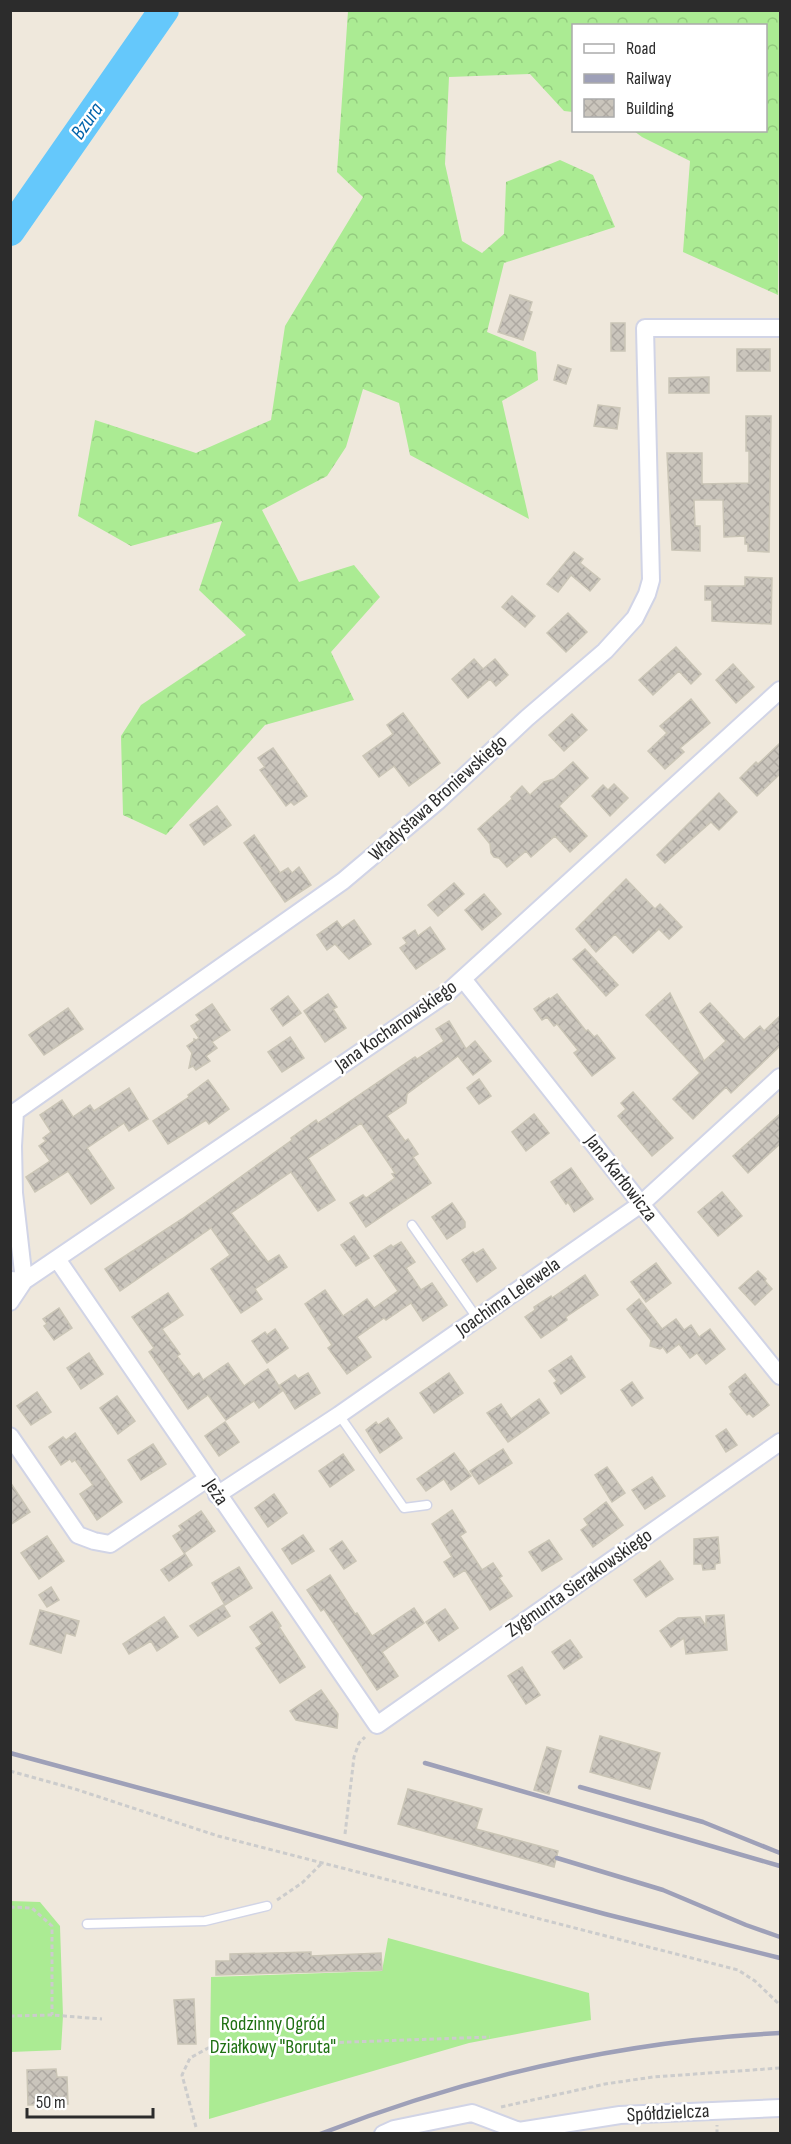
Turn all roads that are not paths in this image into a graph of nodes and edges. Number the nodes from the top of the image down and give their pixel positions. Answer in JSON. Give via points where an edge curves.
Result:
{"nodes":[{"id":1,"x":780,"y":328,"type":"edge"},
{"id":2,"x":780,"y":690,"type":"edge"},
{"id":3,"x":463,"y":979,"type":"junction"},
{"id":4,"x":780,"y":1077,"type":"edge"},
{"id":5,"x":641,"y":1204,"type":"junction"},
{"id":6,"x":412,"y":1225,"type":"dead end"},
{"id":7,"x":57,"y":1258,"type":"junction"},
{"id":8,"x":17,"y":1280,"type":"edge"},
{"id":9,"x":10,"y":1302,"type":"edge"},
{"id":10,"x":477,"y":1318,"type":"junction"},
{"id":11,"x":780,"y":1376,"type":"edge"},
{"id":12,"x":339,"y":1415,"type":"junction"},
{"id":13,"x":10,"y":1436,"type":"edge"},
{"id":14,"x":780,"y":1442,"type":"edge"},
{"id":15,"x":207,"y":1479,"type":"junction"},
{"id":16,"x":218,"y":1495,"type":"junction"},
{"id":17,"x":426,"y":1505,"type":"dead end"},
{"id":18,"x":377,"y":1725,"type":"joint"},
{"id":19,"x":267,"y":1906,"type":"road end"},
{"id":20,"x":87,"y":1924,"type":"dead end"},
{"id":21,"x":780,"y":2108,"type":"edge"},
{"id":22,"x":383,"y":2133,"type":"edge"}],
"edges":[{"from":1,"to":8,"type":"street","name":"Władysława Broniewskiego","via":[[645,328],[651,580],[635,618],[605,651],[343,881],[15,1112]]},
{"from":2,"to":3,"type":"street","name":"Jana Kochanowskiego"},
{"from":3,"to":5,"type":"street","name":"Jana Karłowicza"},
{"from":3,"to":7,"type":"street","name":"Jana Kochanowskiego"},
{"from":4,"to":5,"type":"street","name":"Joachima Lelewela"},
{"from":5,"to":10,"type":"street","name":"Joachima Lelewela"},
{"from":5,"to":11,"type":"street","name":"Jana Karłowicza"},
{"from":6,"to":10,"type":"lane"},
{"from":7,"to":8,"type":"street","name":"Jana Kochanowskiego"},
{"from":7,"to":15,"type":"street","name":"Jeża"},
{"from":8,"to":9,"type":"street","name":"Jana Kochanowskiego"},
{"from":10,"to":12,"type":"street","name":"Joachima Lelewela"},
{"from":12,"to":16,"type":"street","name":"Joachima Lelewela"},
{"from":12,"to":17,"type":"lane","via":[[404,1508]]},
{"from":13,"to":15,"type":"street","via":[[78,1535],[94,1541],[110,1544]]},
{"from":14,"to":18,"type":"street","name":"Zygmunta Sierakowskiego"},
{"from":15,"to":16,"type":"street","name":"Jeża"},
{"from":16,"to":18,"type":"street","name":"Jeża"},
{"from":19,"to":20,"type":"lane","via":[[205,1921]]},
{"from":21,"to":22,"type":"street","name":"Spółdzielcza","via":[[621,2115],[519,2131],[472,2113]]}]}
